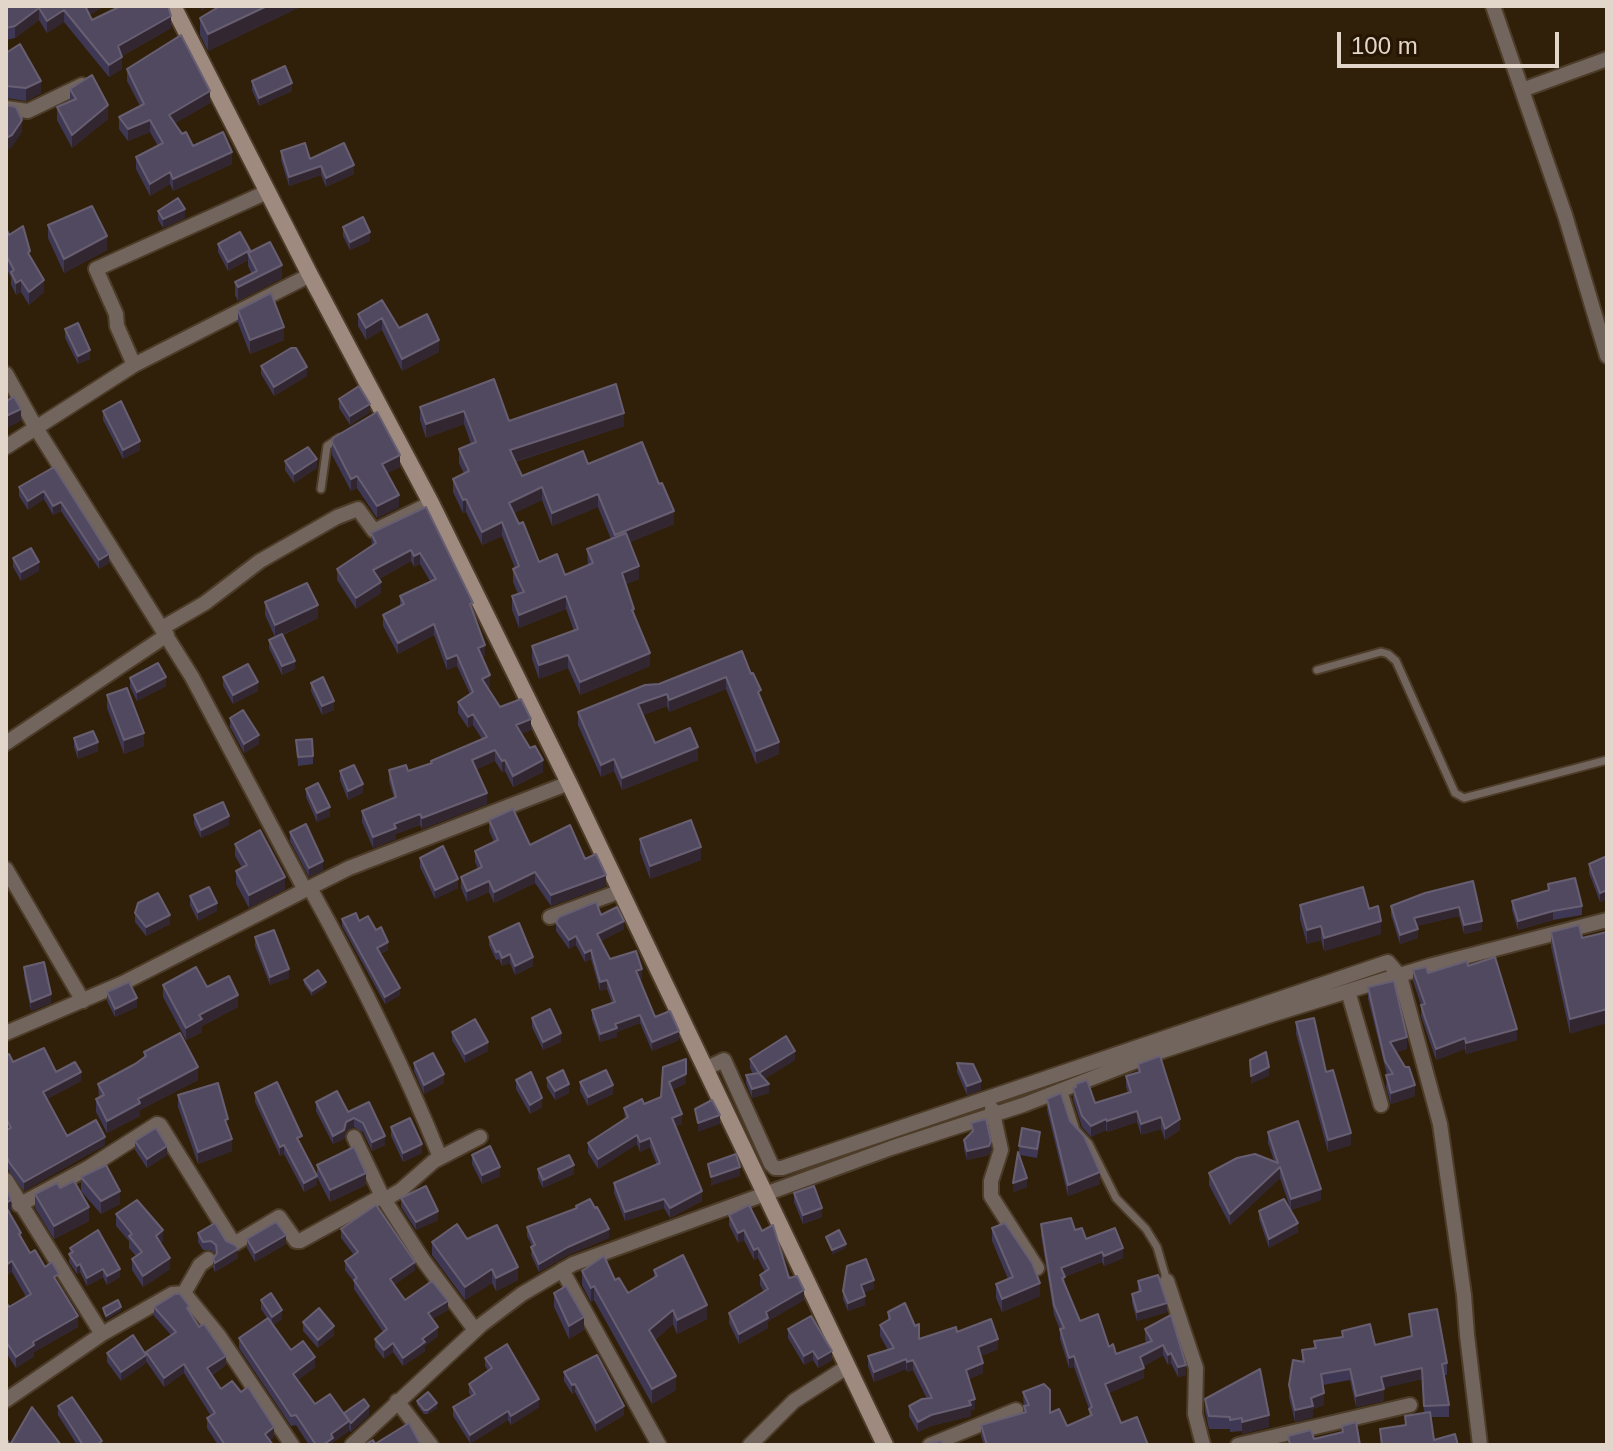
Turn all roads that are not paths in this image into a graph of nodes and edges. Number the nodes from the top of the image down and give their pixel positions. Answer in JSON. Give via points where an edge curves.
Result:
{"nodes":[{"id":1,"x":1493,"y":6,"type":"edge"},
{"id":2,"x":178,"y":7,"type":"edge"},
{"id":3,"x":1607,"y":59,"type":"edge"},
{"id":4,"x":82,"y":85,"type":"edge"},
{"id":5,"x":1530,"y":88,"type":"junction"},
{"id":6,"x":6,"y":108,"type":"edge"},
{"id":7,"x":267,"y":192,"type":"junction"},
{"id":8,"x":310,"y":275,"type":"junction"},
{"id":9,"x":1607,"y":356,"type":"edge"},
{"id":10,"x":134,"y":365,"type":"junction"},
{"id":11,"x":6,"y":374,"type":"edge"},
{"id":12,"x":36,"y":428,"type":"junction"},
{"id":13,"x":343,"y":436,"type":"edge"},
{"id":14,"x":6,"y":447,"type":"edge"},
{"id":15,"x":321,"y":489,"type":"dead end"},
{"id":16,"x":431,"y":503,"type":"junction"},
{"id":17,"x":165,"y":631,"type":"junction"},
{"id":18,"x":1317,"y":670,"type":"dead end"},
{"id":19,"x":6,"y":743,"type":"edge"},
{"id":20,"x":1607,"y":760,"type":"edge"},
{"id":21,"x":569,"y":783,"type":"junction"},
{"id":22,"x":6,"y":869,"type":"edge"},
{"id":23,"x":10,"y":884,"type":"edge"},
{"id":24,"x":308,"y":889,"type":"junction"},
{"id":25,"x":621,"y":891,"type":"junction"},
{"id":26,"x":550,"y":917,"type":"dead end"},
{"id":27,"x":1607,"y":920,"type":"edge"},
{"id":28,"x":1400,"y":976,"type":"junction"},
{"id":29,"x":1348,"y":991,"type":"junction"},
{"id":30,"x":83,"y":1001,"type":"junction"},
{"id":31,"x":6,"y":1033,"type":"edge"},
{"id":32,"x":712,"y":1066,"type":"junction"},
{"id":33,"x":1060,"y":1081,"type":"junction"},
{"id":34,"x":1381,"y":1105,"type":"dead end"},
{"id":35,"x":991,"y":1106,"type":"junction"},
{"id":36,"x":354,"y":1137,"type":"dead end"},
{"id":37,"x":480,"y":1137,"type":"dead end"},
{"id":38,"x":440,"y":1157,"type":"junction"},
{"id":39,"x":6,"y":1180,"type":"edge"},
{"id":40,"x":766,"y":1194,"type":"junction"},
{"id":41,"x":383,"y":1198,"type":"junction"},
{"id":42,"x":19,"y":1205,"type":"junction"},
{"id":43,"x":208,"y":1259,"type":"dead end"},
{"id":44,"x":1037,"y":1268,"type":"edge"},
{"id":45,"x":562,"y":1270,"type":"junction"},
{"id":46,"x":1167,"y":1281,"type":"joint"},
{"id":47,"x":184,"y":1293,"type":"junction"},
{"id":48,"x":475,"y":1330,"type":"junction"},
{"id":49,"x":102,"y":1334,"type":"junction"},
{"id":50,"x":847,"y":1367,"type":"junction"},
{"id":51,"x":6,"y":1400,"type":"edge"},
{"id":52,"x":397,"y":1401,"type":"junction"},
{"id":53,"x":1410,"y":1405,"type":"dead end"},
{"id":54,"x":1016,"y":1410,"type":"dead end"},
{"id":55,"x":292,"y":1445,"type":"edge"},
{"id":56,"x":352,"y":1445,"type":"edge"},
{"id":57,"x":431,"y":1445,"type":"edge"},
{"id":58,"x":659,"y":1445,"type":"edge"},
{"id":59,"x":750,"y":1445,"type":"edge"},
{"id":60,"x":885,"y":1445,"type":"edge"},
{"id":61,"x":930,"y":1445,"type":"edge"},
{"id":62,"x":1203,"y":1445,"type":"edge"},
{"id":63,"x":1238,"y":1445,"type":"edge"},
{"id":64,"x":1480,"y":1445,"type":"edge"}],
"edges":[{"from":1,"to":5,"type":"street"},
{"from":2,"to":7,"type":"street"},
{"from":3,"to":5,"type":"street"},
{"from":4,"to":6,"type":"street","via":[[28,111]]},
{"from":5,"to":9,"type":"street"},
{"from":7,"to":8,"type":"street"},
{"from":7,"to":10,"type":"street","via":[[96,269]]},
{"from":8,"to":10,"type":"street"},
{"from":8,"to":16,"type":"street","via":[[376,417]]},
{"from":10,"to":12,"type":"street"},
{"from":11,"to":12,"type":"street"},
{"from":12,"to":14,"type":"street"},
{"from":12,"to":17,"type":"street"},
{"from":13,"to":15,"type":"lane","via":[[327,446]]},
{"from":16,"to":17,"type":"street","via":[[374,531],[358,509],[337,517],[260,561]]},
{"from":16,"to":21,"type":"street"},
{"from":17,"to":19,"type":"street"},
{"from":17,"to":24,"type":"street"},
{"from":18,"to":20,"type":"lane","via":[[1388,654],[1396,661],[1455,793],[1464,798]]},
{"from":21,"to":24,"type":"street","via":[[349,868]]},
{"from":21,"to":25,"type":"street"},
{"from":22,"to":23,"type":"street"},
{"from":23,"to":30,"type":"street"},
{"from":24,"to":30,"type":"street"},
{"from":24,"to":38,"type":"street","via":[[360,978]]},
{"from":25,"to":26,"type":"street"},
{"from":25,"to":32,"type":"street"},
{"from":27,"to":28,"type":"street"},
{"from":28,"to":29,"type":"street"},
{"from":28,"to":33,"type":"street","via":[[1393,965],[1381,963]]},
{"from":28,"to":64,"type":"street","via":[[1440,1124]]},
{"from":29,"to":33,"type":"street"},
{"from":29,"to":34,"type":"street"},
{"from":30,"to":31,"type":"street"},
{"from":32,"to":35,"type":"street","via":[[724,1060],[775,1168]]},
{"from":32,"to":40,"type":"street"},
{"from":33,"to":35,"type":"street"},
{"from":33,"to":46,"type":"lane","via":[[1076,1130],[1116,1198],[1157,1247]]},
{"from":35,"to":40,"type":"street"},
{"from":35,"to":44,"type":"street","via":[[1001,1150],[991,1196]]},
{"from":36,"to":41,"type":"street"},
{"from":37,"to":38,"type":"street"},
{"from":38,"to":41,"type":"street"},
{"from":39,"to":42,"type":"street"},
{"from":40,"to":45,"type":"street"},
{"from":40,"to":50,"type":"street"},
{"from":41,"to":42,"type":"street","via":[[300,1241],[279,1217],[232,1244],[157,1124]]},
{"from":41,"to":48,"type":"street"},
{"from":42,"to":49,"type":"street"},
{"from":43,"to":47,"type":"street"},
{"from":45,"to":48,"type":"street"},
{"from":45,"to":58,"type":"street"},
{"from":46,"to":62,"type":"street","via":[[1196,1368],[1195,1414]]},
{"from":47,"to":49,"type":"street","via":[[172,1294]]},
{"from":47,"to":55,"type":"street"},
{"from":48,"to":52,"type":"street"},
{"from":49,"to":51,"type":"street"},
{"from":50,"to":59,"type":"street","via":[[794,1401]]},
{"from":50,"to":60,"type":"street"},
{"from":52,"to":56,"type":"street"},
{"from":52,"to":57,"type":"street"},
{"from":53,"to":63,"type":"street"},
{"from":54,"to":61,"type":"street"}]}
